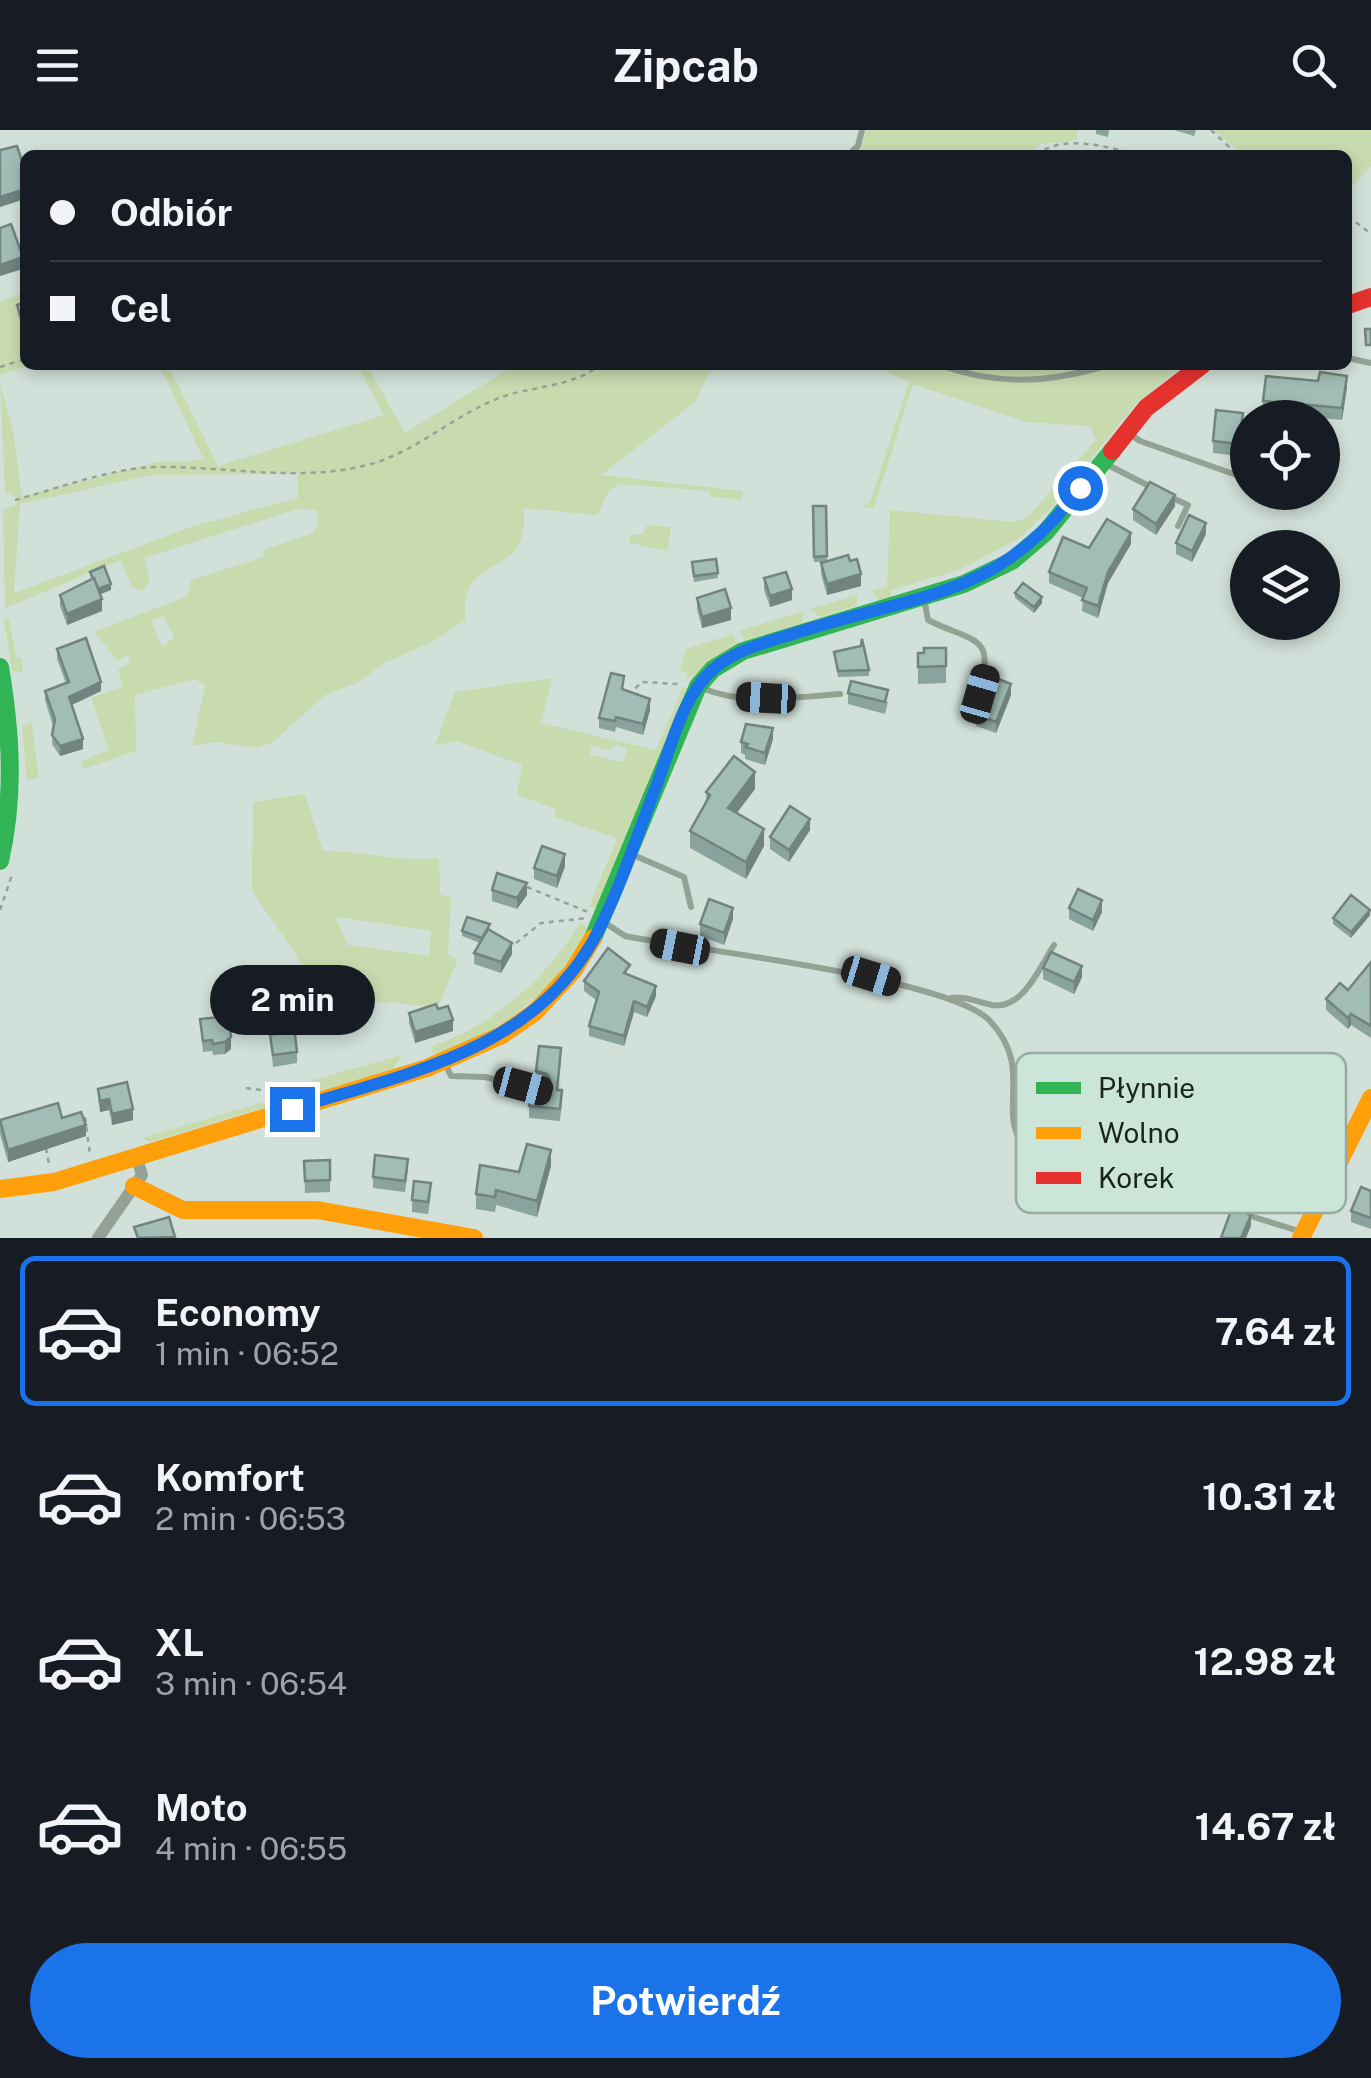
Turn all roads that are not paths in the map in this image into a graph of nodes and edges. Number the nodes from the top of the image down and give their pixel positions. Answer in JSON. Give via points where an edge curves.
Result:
{"nodes":[{"id":1,"x":953,"y":370,"type":"edge"},
{"id":2,"x":1091,"y":370,"type":"edge"},
{"id":3,"x":1195,"y":370,"type":"edge"},
{"id":4,"x":1126,"y":431,"type":"junction"},
{"id":5,"x":1101,"y":461,"type":"junction"},
{"id":6,"x":1230,"y":473,"type":"edge"},
{"id":7,"x":1178,"y":526,"type":"dead end"},
{"id":8,"x":923,"y":597,"type":"junction"},
{"id":9,"x":0,"y":667,"type":"edge"},
{"id":10,"x":698,"y":686,"type":"junction"},
{"id":11,"x":840,"y":694,"type":"dead end"},
{"id":12,"x":980,"y":694,"type":"edge"},
{"id":13,"x":4,"y":827,"type":"edge"},
{"id":14,"x":630,"y":854,"type":"junction"},
{"id":15,"x":0,"y":861,"type":"edge"},
{"id":16,"x":691,"y":907,"type":"dead end"},
{"id":17,"x":603,"y":921,"type":"junction"},
{"id":18,"x":1054,"y":945,"type":"dead end"},
{"id":19,"x":945,"y":998,"type":"junction"},
{"id":20,"x":314,"y":1030,"type":"dead end"},
{"id":21,"x":273,"y":1032,"type":"edge"},
{"id":22,"x":444,"y":1062,"type":"junction"},
{"id":23,"x":1016,"y":1075,"type":"edge"},
{"id":24,"x":543,"y":1091,"type":"edge"},
{"id":25,"x":1016,"y":1091,"type":"edge"},
{"id":26,"x":1371,"y":1098,"type":"edge"},
{"id":27,"x":1016,"y":1135,"type":"edge"},
{"id":28,"x":1346,"y":1148,"type":"edge"},
{"id":29,"x":136,"y":1156,"type":"junction"},
{"id":30,"x":134,"y":1186,"type":"junction"},
{"id":31,"x":0,"y":1190,"type":"edge"},
{"id":32,"x":1237,"y":1213,"type":"edge"},
{"id":33,"x":1302,"y":1235,"type":"edge"},
{"id":34,"x":98,"y":1238,"type":"edge"},
{"id":35,"x":474,"y":1238,"type":"edge"}],
"edges":[{"from":1,"to":2,"type":"lane","via":[[1016,382]]},
{"from":3,"to":4,"type":"main road"},
{"from":4,"to":5,"type":"main road"},
{"from":4,"to":6,"type":"lane"},
{"from":5,"to":7,"type":"lane","via":[[1188,506]]},
{"from":5,"to":8,"type":"main road","via":[[1028,548],[994,570]]},
{"from":8,"to":10,"type":"main road","via":[[743,651]]},
{"from":8,"to":12,"type":"lane","via":[[928,620],[974,638],[986,650]]},
{"from":9,"to":13,"type":"main road","via":[[12,754]]},
{"from":10,"to":11,"type":"lane","via":[[724,696]]},
{"from":10,"to":14,"type":"main road"},
{"from":13,"to":15,"type":"main road"},
{"from":14,"to":16,"type":"lane","via":[[684,877]]},
{"from":14,"to":17,"type":"main road"},
{"from":17,"to":19,"type":"lane","via":[[625,936],[871,976]]},
{"from":17,"to":22,"type":"main road","via":[[573,971],[535,1012]]},
{"from":18,"to":19,"type":"lane","via":[[1014,1002],[996,1006]]},
{"from":19,"to":23,"type":"lane","via":[[990,1021]]},
{"from":20,"to":21,"type":"lane"},
{"from":22,"to":24,"type":"lane","via":[[452,1076]]},
{"from":22,"to":29,"type":"main road"},
{"from":25,"to":27,"type":"lane"},
{"from":26,"to":28,"type":"main road"},
{"from":29,"to":30,"type":"street","via":[[142,1175]]},
{"from":29,"to":31,"type":"main road","via":[[54,1182]]},
{"from":30,"to":34,"type":"street"},
{"from":30,"to":35,"type":"main road","via":[[184,1210],[317,1210]]},
{"from":32,"to":33,"type":"lane"}]}
